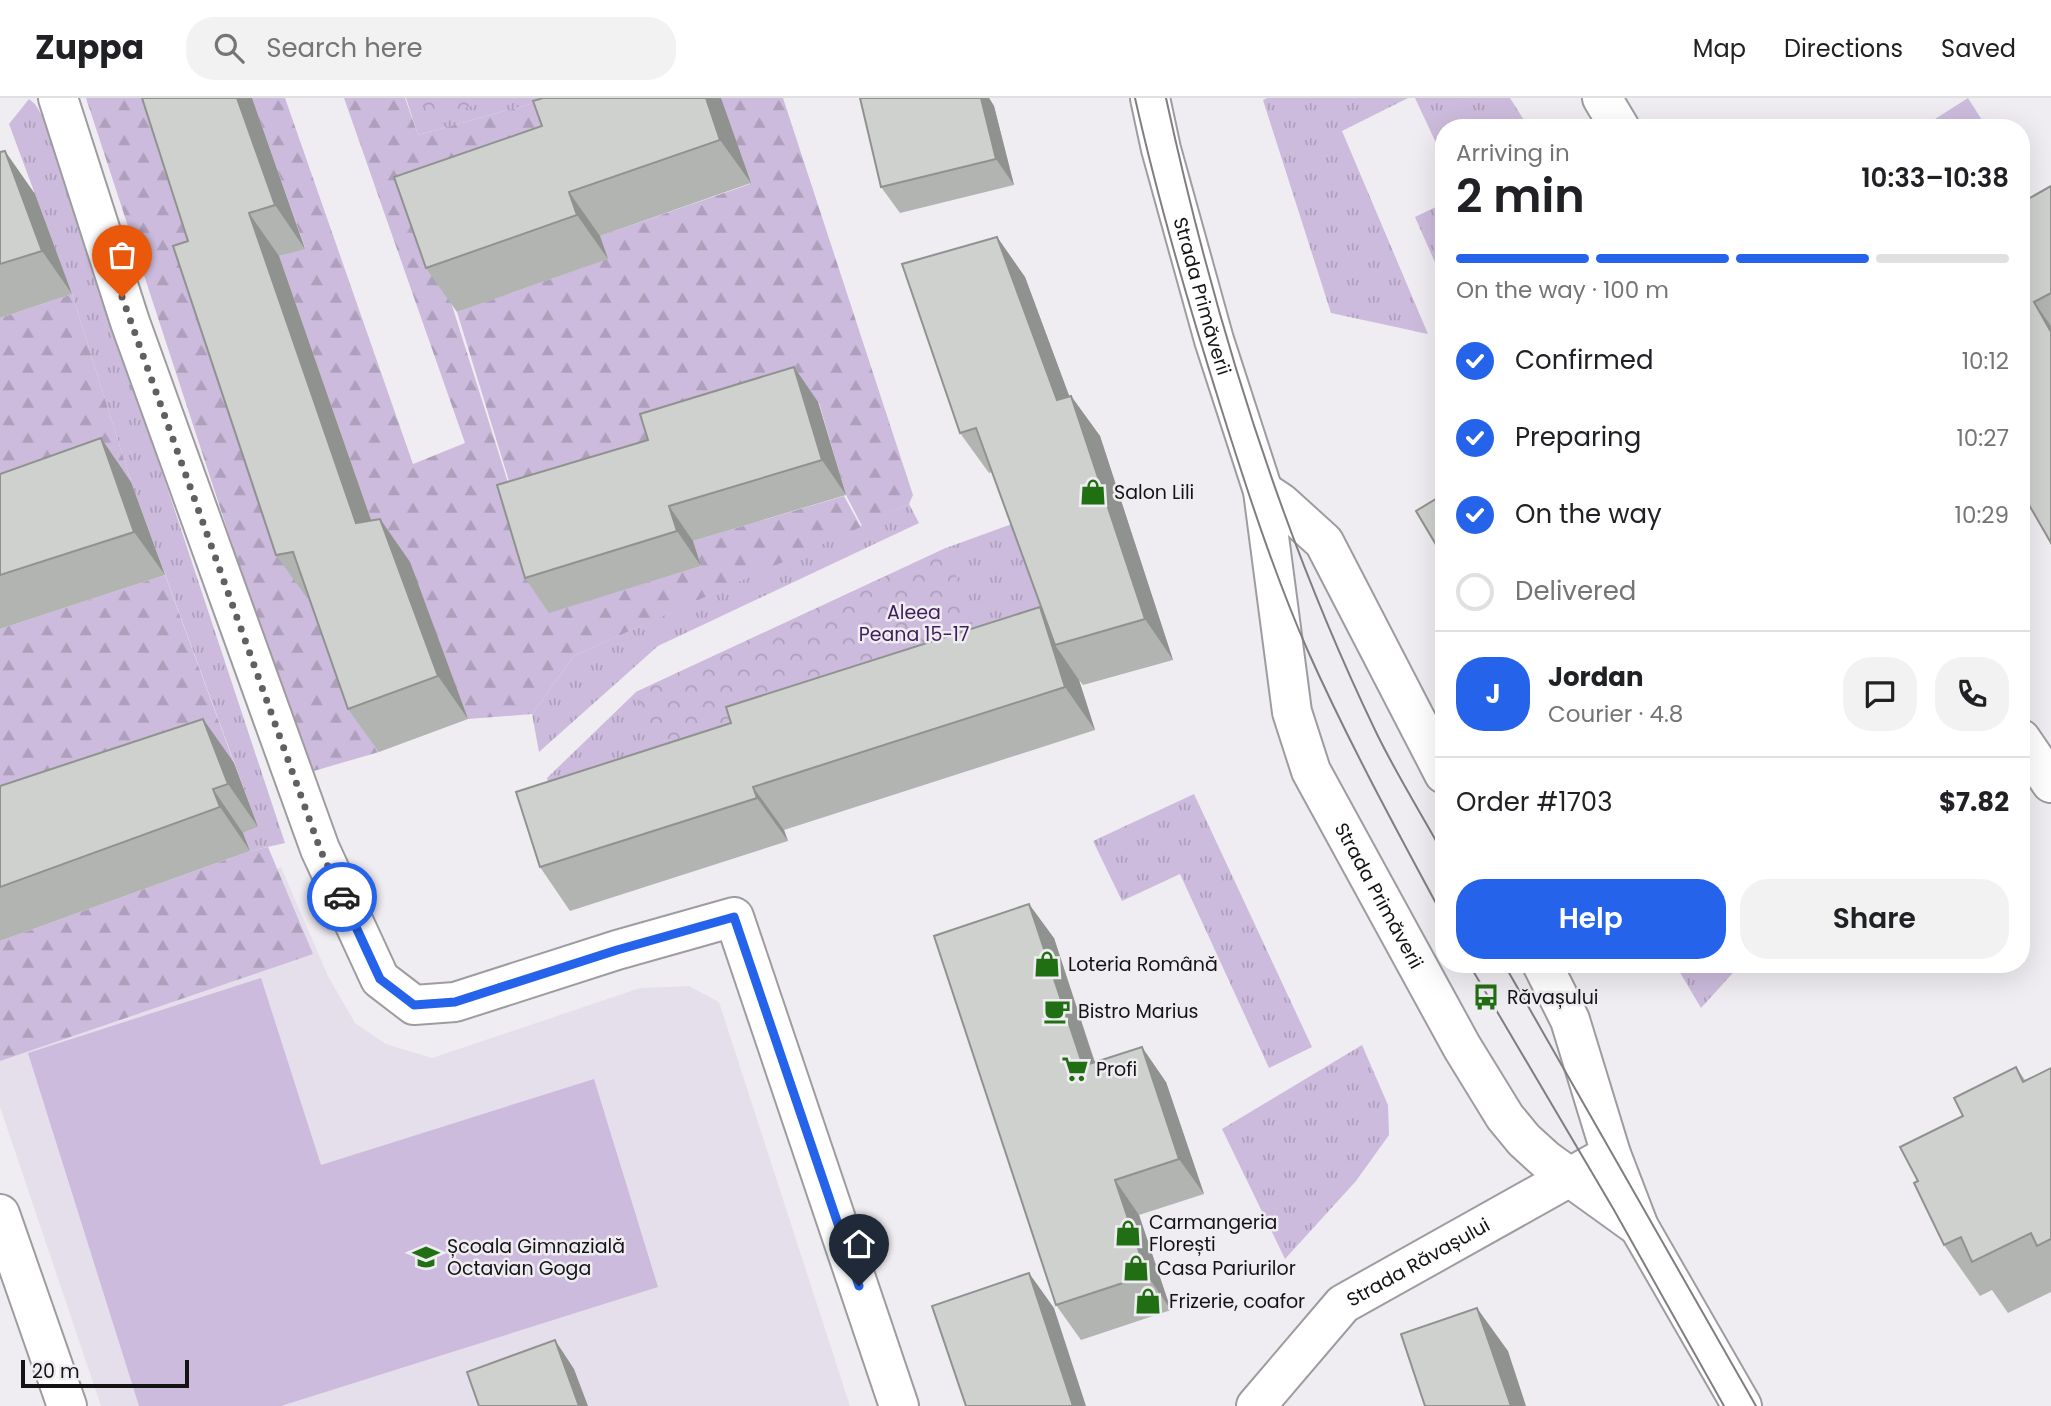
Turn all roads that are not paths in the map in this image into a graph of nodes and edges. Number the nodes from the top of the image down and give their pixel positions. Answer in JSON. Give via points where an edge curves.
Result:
{"nodes":[{"id":1,"x":58,"y":98,"type":"edge"},
{"id":2,"x":1150,"y":98,"type":"edge"},
{"id":3,"x":1602,"y":98,"type":"edge"},
{"id":4,"x":1615,"y":119,"type":"edge"},
{"id":5,"x":1263,"y":491,"type":"junction"},
{"id":6,"x":2030,"y":752,"type":"edge"},
{"id":7,"x":1435,"y":757,"type":"edge"},
{"id":8,"x":2051,"y":783,"type":"edge"},
{"id":9,"x":1546,"y":973,"type":"edge"},
{"id":10,"x":1611,"y":1154,"type":"junction"},
{"id":11,"x":1569,"y":1178,"type":"junction"},
{"id":12,"x":0,"y":1214,"type":"edge"},
{"id":13,"x":1639,"y":1227,"type":"junction"},
{"id":14,"x":68,"y":1406,"type":"edge"},
{"id":15,"x":899,"y":1406,"type":"edge"},
{"id":16,"x":1256,"y":1406,"type":"edge"},
{"id":17,"x":1742,"y":1406,"type":"edge"}],
"edges":[{"from":1,"to":15,"type":"street","via":[[130,322],[320,849],[380,979],[414,1005],[455,1002],[734,917]]},
{"from":2,"to":5,"type":"street","name":"Strada Primăverii","via":[[1214,340]]},
{"from":3,"to":4,"type":"street"},
{"from":5,"to":7,"type":"street","via":[[1324,542]]},
{"from":5,"to":11,"type":"street","name":"Strada Primăverii","via":[[1292,712],[1311,771],[1462,1047],[1506,1117],[1524,1140]]},
{"from":6,"to":8,"type":"street"},
{"from":9,"to":10,"type":"street","name":"Strada Primăverii","via":[[1570,1020]]},
{"from":10,"to":11,"type":"street","name":"Strada Răvașului"},
{"from":10,"to":13,"type":"street","name":"Strada Primăverii"},
{"from":11,"to":13,"type":"street","name":"Strada Primăverii"},
{"from":11,"to":16,"type":"street","name":"Strada Răvașului","via":[[1343,1304]]},
{"from":12,"to":14,"type":"street"},
{"from":13,"to":17,"type":"street","name":"Strada Primăverii"}]}
